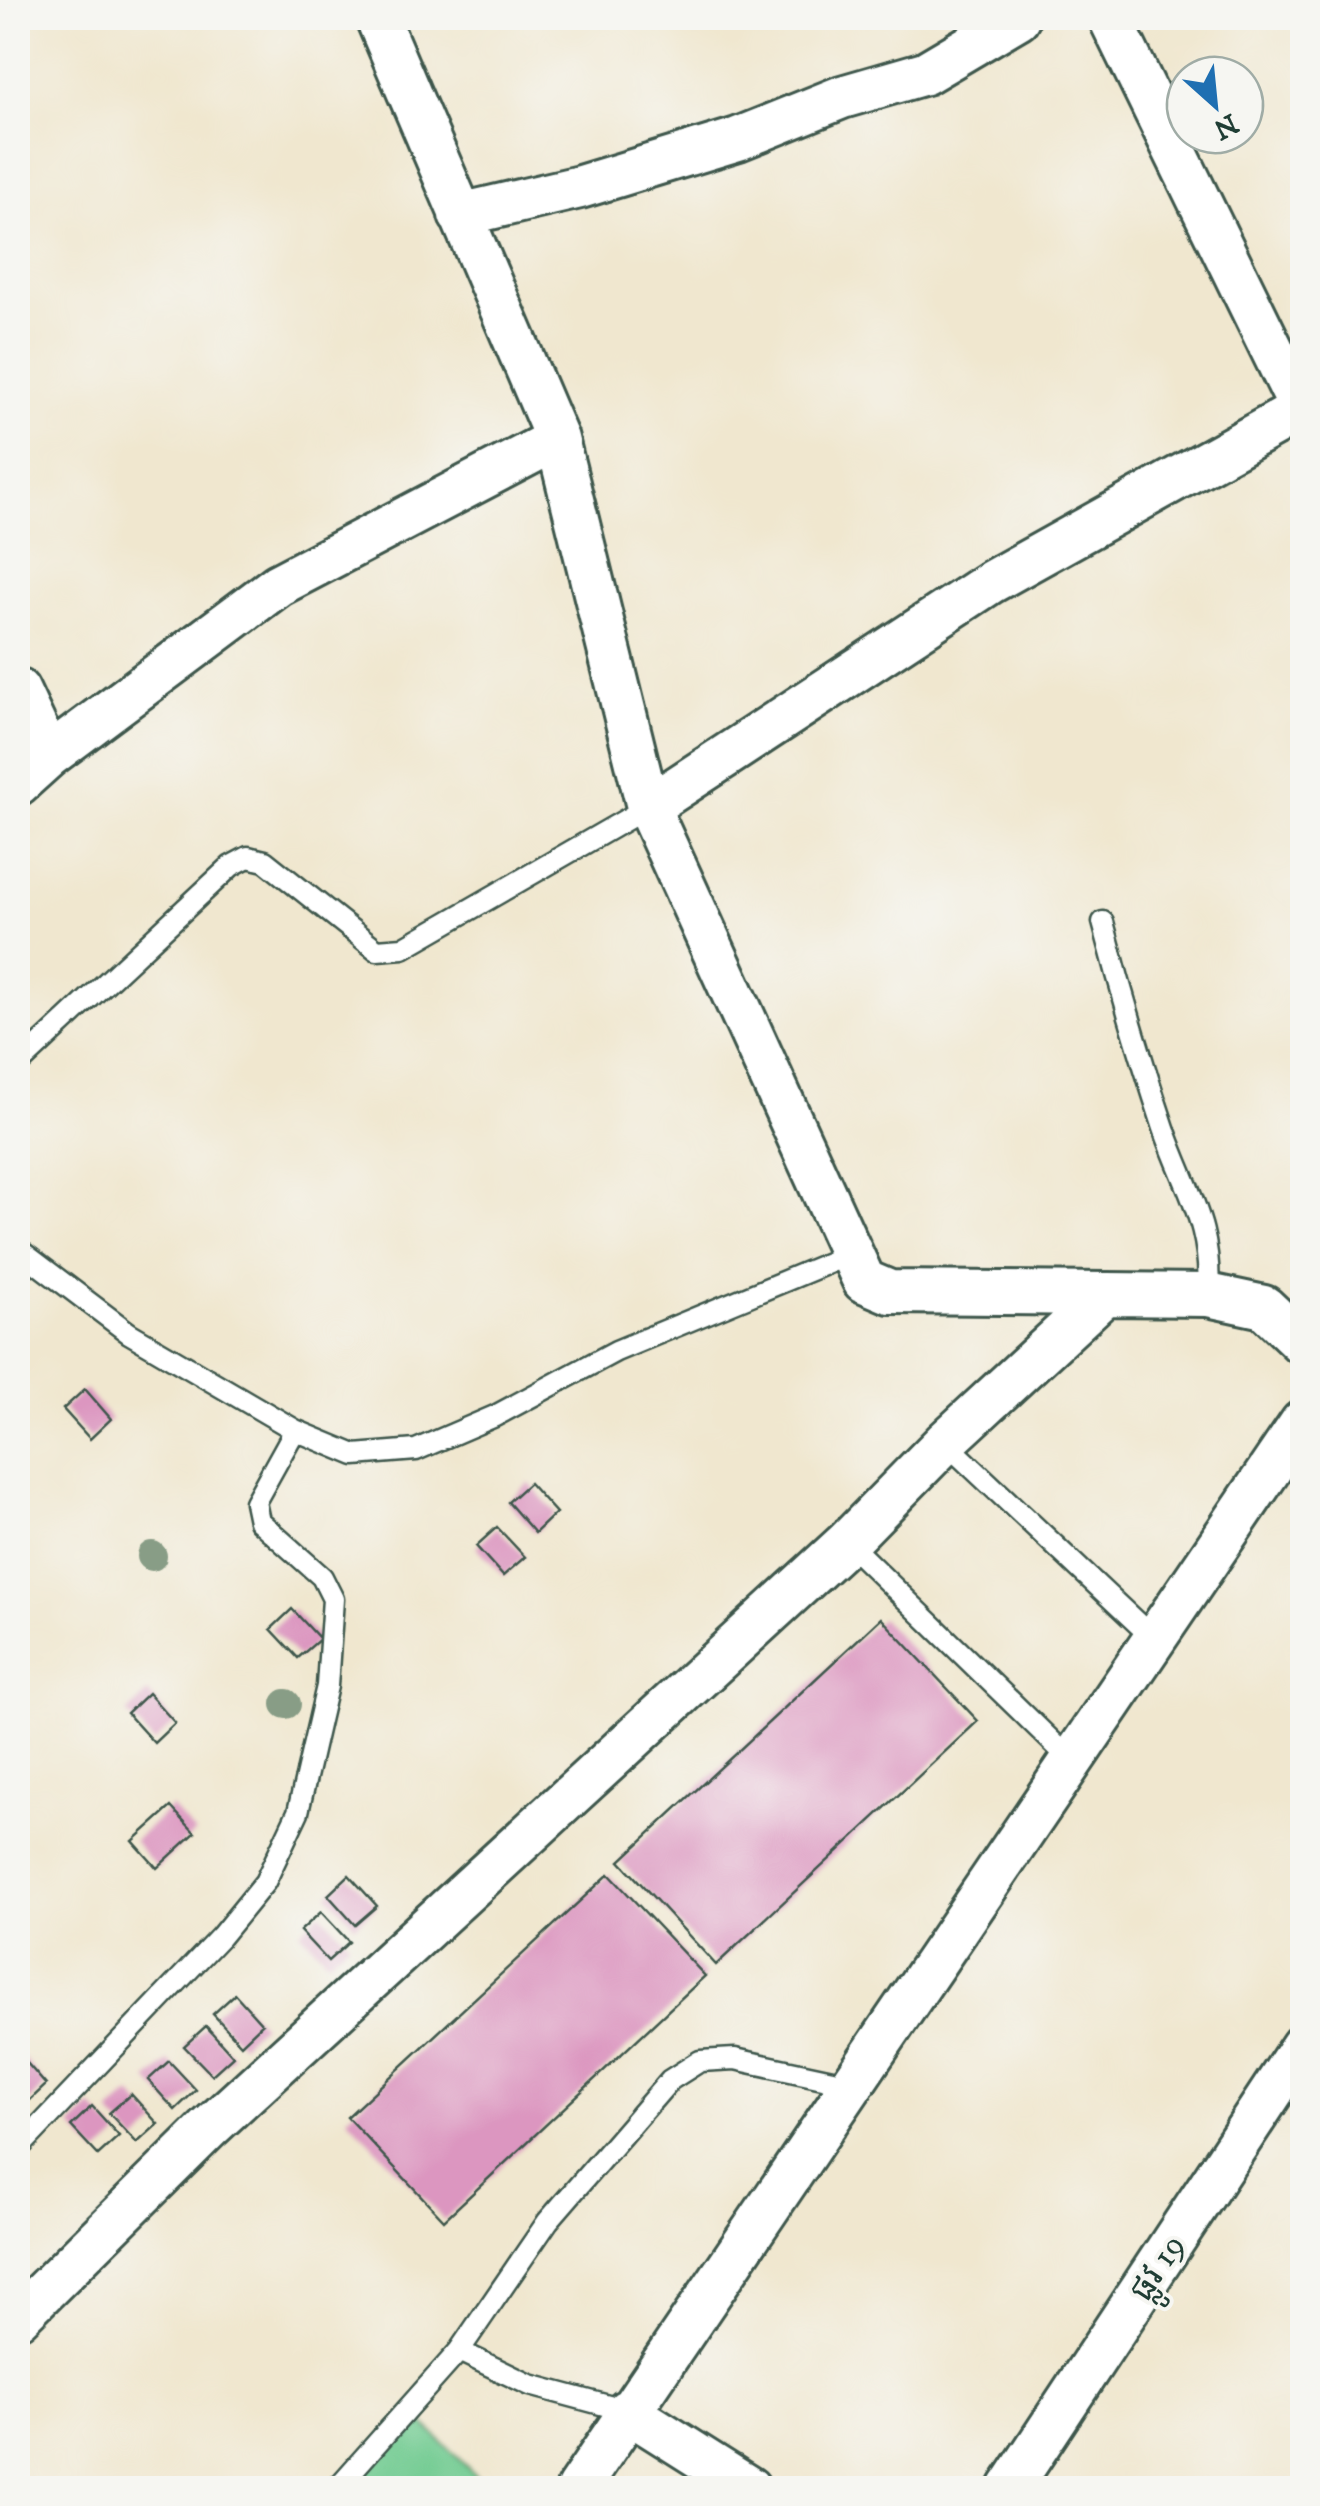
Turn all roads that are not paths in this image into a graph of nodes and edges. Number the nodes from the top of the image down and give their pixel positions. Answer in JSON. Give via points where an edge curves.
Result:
{"nodes":[{"id":1,"x":377,"y":18,"type":"edge"},
{"id":2,"x":1110,"y":18,"type":"edge"},
{"id":3,"x":1002,"y":21,"type":"edge"},
{"id":4,"x":460,"y":214,"type":"junction"},
{"id":5,"x":1302,"y":410,"type":"edge"},
{"id":6,"x":557,"y":439,"type":"junction"},
{"id":7,"x":18,"y":690,"type":"edge"},
{"id":8,"x":48,"y":756,"type":"junction"},
{"id":9,"x":18,"y":784,"type":"edge"},
{"id":10,"x":648,"y":808,"type":"junction"},
{"id":11,"x":1103,"y":922,"type":"dead end"},
{"id":12,"x":18,"y":1065,"type":"edge"},
{"id":13,"x":18,"y":1249,"type":"edge"},
{"id":14,"x":850,"y":1254,"type":"junction"},
{"id":15,"x":1105,"y":1294,"type":"junction"},
{"id":16,"x":1208,"y":1295,"type":"junction"},
{"id":17,"x":1302,"y":1343,"type":"edge"},
{"id":18,"x":1302,"y":1422,"type":"edge"},
{"id":19,"x":295,"y":1430,"type":"junction"},
{"id":20,"x":945,"y":1442,"type":"junction"},
{"id":21,"x":847,"y":1542,"type":"junction"},
{"id":22,"x":1154,"y":1639,"type":"junction"},
{"id":23,"x":1072,"y":1761,"type":"junction"},
{"id":24,"x":1302,"y":2046,"type":"edge"},
{"id":25,"x":851,"y":2084,"type":"junction"},
{"id":26,"x":18,"y":2148,"type":"edge"},
{"id":27,"x":18,"y":2317,"type":"edge"},
{"id":28,"x":460,"y":2351,"type":"junction"},
{"id":29,"x":627,"y":2411,"type":"junction"},
{"id":30,"x":337,"y":2488,"type":"edge"},
{"id":31,"x":578,"y":2488,"type":"edge"},
{"id":32,"x":748,"y":2488,"type":"edge"},
{"id":33,"x":1010,"y":2488,"type":"edge"}],
"edges":[{"from":1,"to":4,"type":"street"},
{"from":2,"to":5,"type":"street"},
{"from":3,"to":4,"type":"street","via":[[926,73],[580,187]]},
{"from":4,"to":6,"type":"street"},
{"from":5,"to":10,"type":"street","via":[[991,582]]},
{"from":6,"to":8,"type":"street","via":[[278,585]]},
{"from":6,"to":10,"type":"street"},
{"from":7,"to":8,"type":"street"},
{"from":8,"to":9,"type":"street"},
{"from":10,"to":12,"type":"lane","via":[[403,948],[377,950],[265,861],[248,857]]},
{"from":10,"to":14,"type":"street"},
{"from":11,"to":16,"type":"lane","via":[[1184,1189],[1203,1222],[1211,1255]]},
{"from":13,"to":19,"type":"lane","via":[[129,1333]]},
{"from":14,"to":15,"type":"street","via":[[864,1280],[890,1292]]},
{"from":14,"to":19,"type":"lane","via":[[616,1351],[416,1450],[355,1455]]},
{"from":15,"to":16,"type":"street"},
{"from":15,"to":20,"type":"street"},
{"from":16,"to":17,"type":"street","via":[[1264,1307]]},
{"from":18,"to":22,"type":"street"},
{"from":19,"to":26,"type":"lane","via":[[255,1502],[259,1521],[322,1577],[333,1598],[327,1686],[298,1812],[266,1882],[221,1936]]},
{"from":20,"to":21,"type":"street"},
{"from":20,"to":22,"type":"lane"},
{"from":21,"to":23,"type":"lane"},
{"from":21,"to":27,"type":"street","via":[[209,2128]]},
{"from":22,"to":23,"type":"street"},
{"from":23,"to":25,"type":"street"},
{"from":24,"to":33,"type":"street","name":"ផ្លូវ 19"},
{"from":25,"to":28,"type":"lane","via":[[735,2059],[700,2061],[670,2080],[548,2222]]},
{"from":25,"to":29,"type":"street"},
{"from":28,"to":29,"type":"lane","via":[[530,2385]]},
{"from":28,"to":30,"type":"lane"},
{"from":29,"to":31,"type":"street"},
{"from":29,"to":32,"type":"street"}]}
